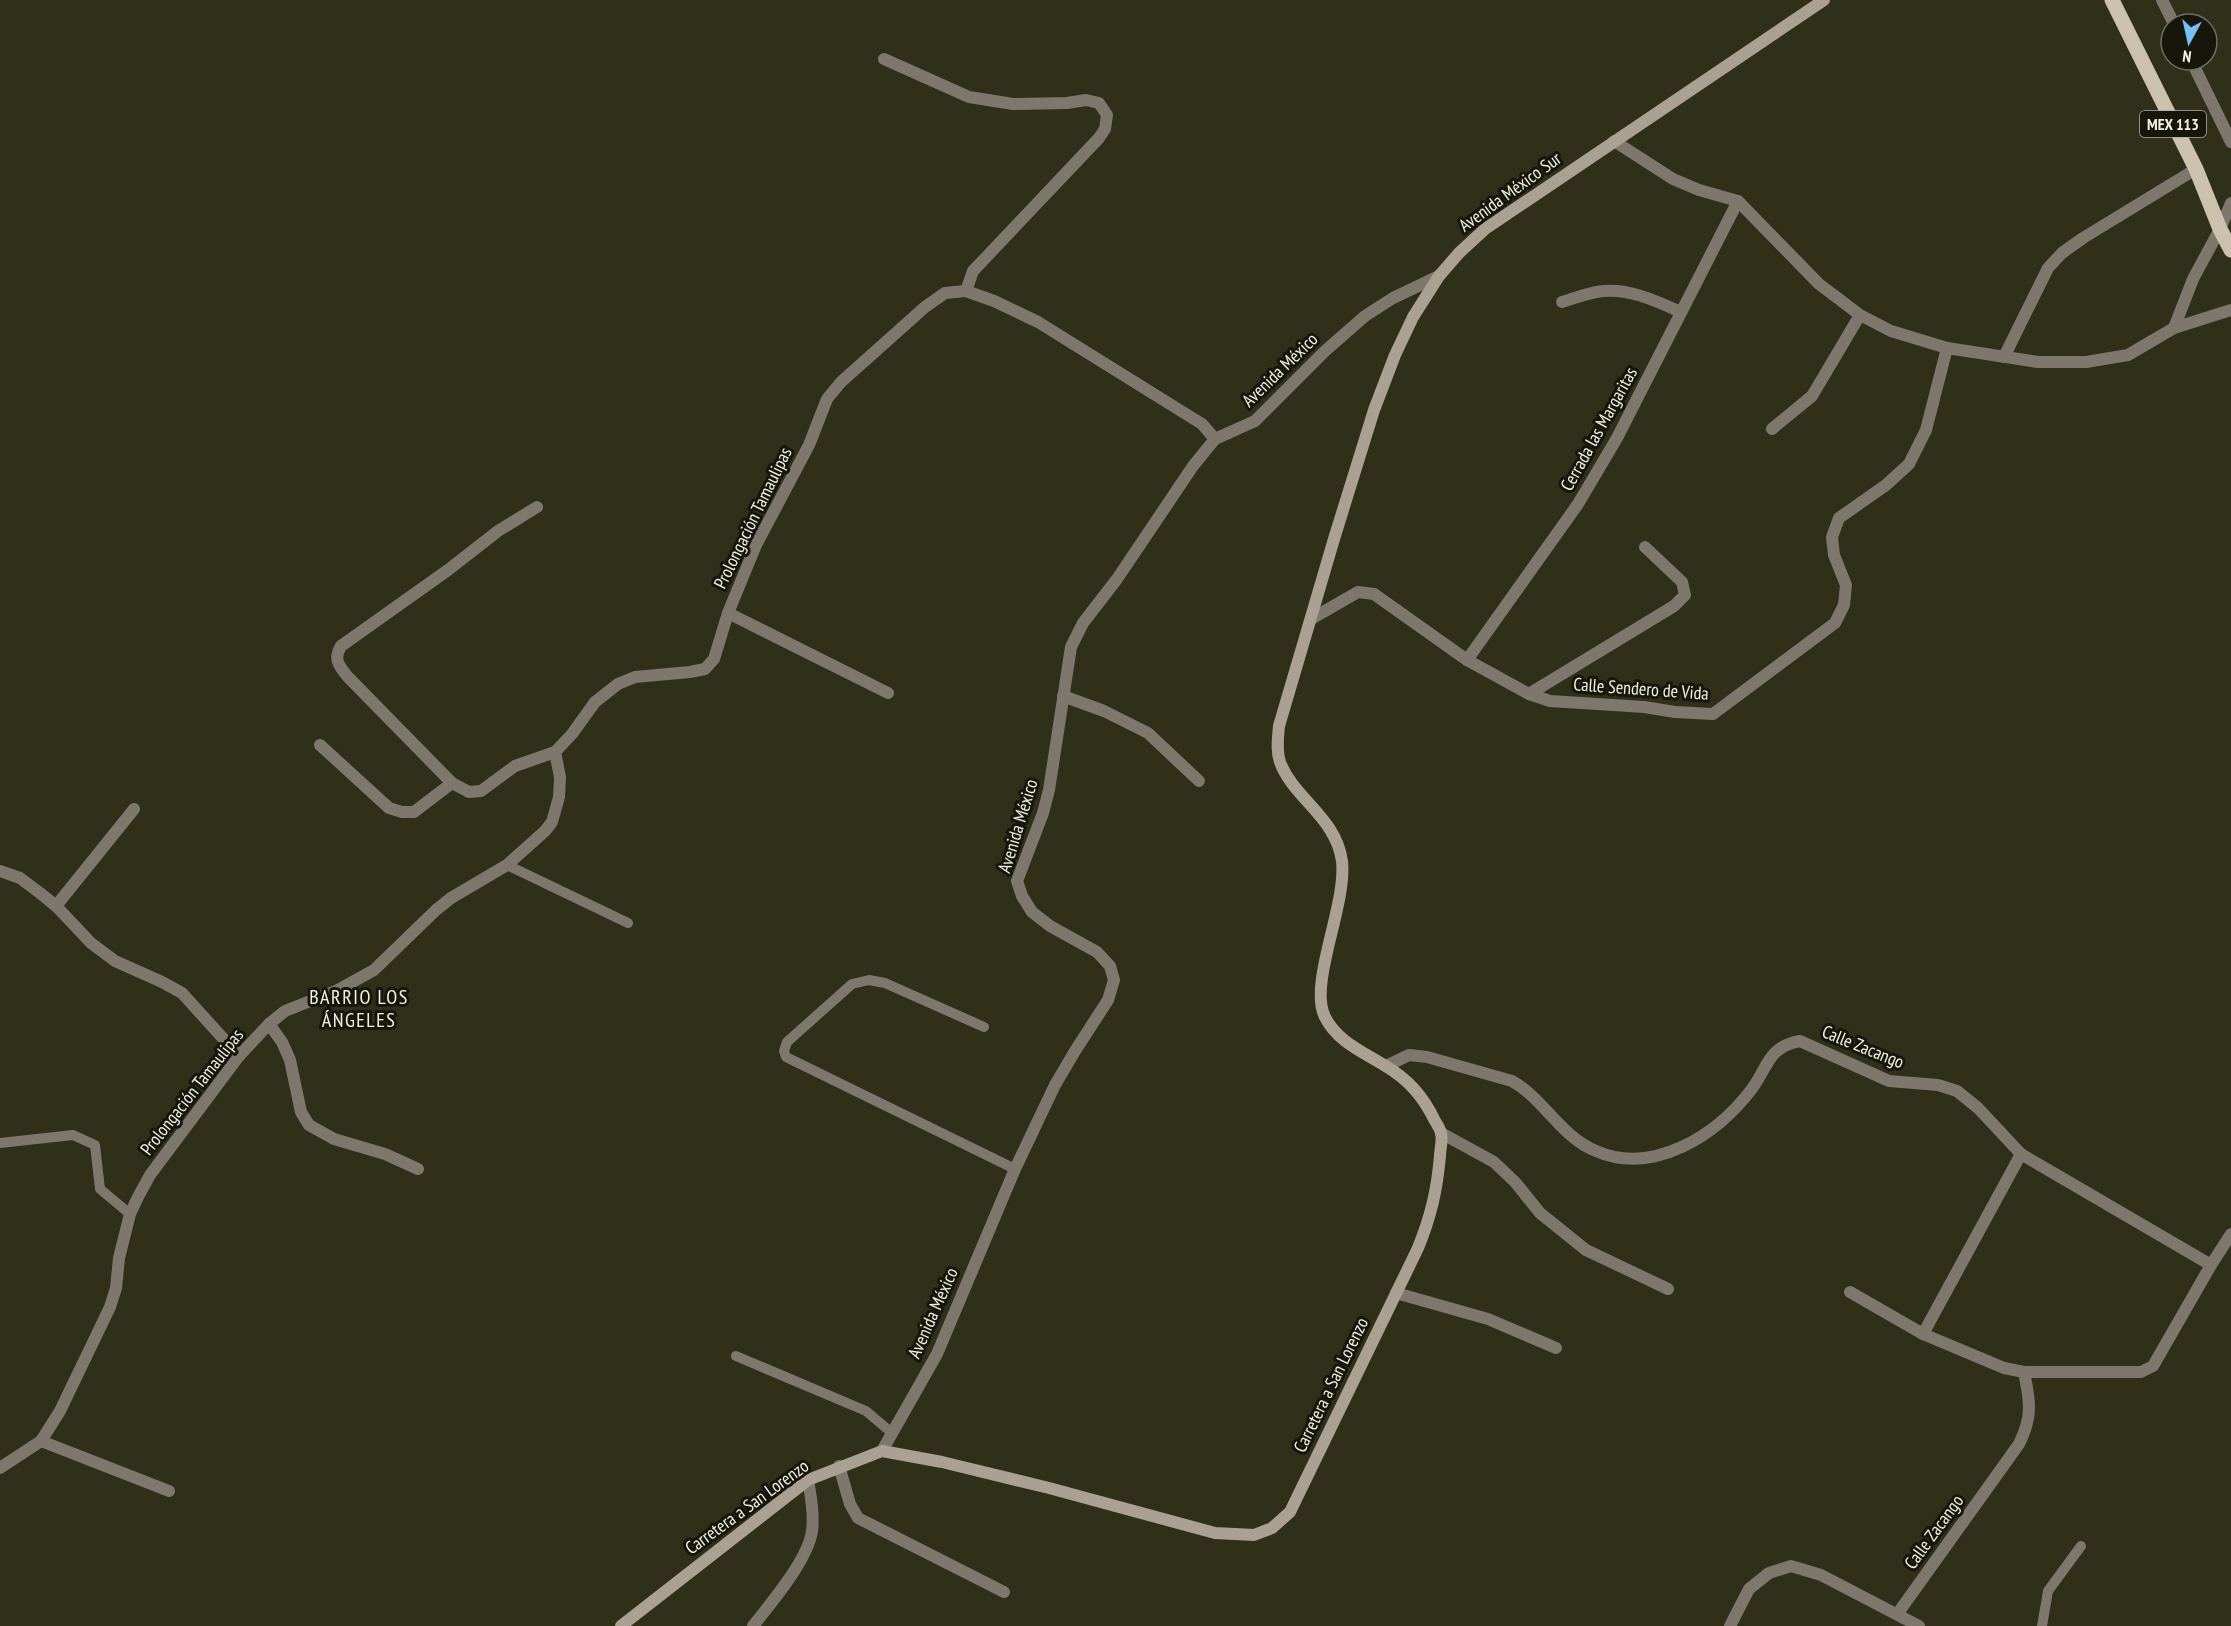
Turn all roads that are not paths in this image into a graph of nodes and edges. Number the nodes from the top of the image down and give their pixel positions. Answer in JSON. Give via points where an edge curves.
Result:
{"nodes":[{"id":1,"x":1824,"y":0,"type":"edge"},
{"id":2,"x":2112,"y":0,"type":"edge"},
{"id":3,"x":884,"y":59,"type":"dead end"},
{"id":4,"x":2197,"y":72,"type":"edge"},
{"id":5,"x":1614,"y":141,"type":"junction"},
{"id":6,"x":2231,"y":142,"type":"edge"},
{"id":7,"x":2196,"y":170,"type":"junction"},
{"id":8,"x":1738,"y":201,"type":"junction"},
{"id":9,"x":2231,"y":203,"type":"edge"},
{"id":10,"x":2220,"y":229,"type":"junction"},
{"id":11,"x":2231,"y":250,"type":"edge"},
{"id":12,"x":1439,"y":276,"type":"junction"},
{"id":13,"x":966,"y":291,"type":"junction"},
{"id":14,"x":1562,"y":302,"type":"dead end"},
{"id":15,"x":2231,"y":310,"type":"edge"},
{"id":16,"x":1681,"y":312,"type":"junction"},
{"id":17,"x":1860,"y":315,"type":"junction"},
{"id":18,"x":2174,"y":328,"type":"junction"},
{"id":19,"x":1947,"y":348,"type":"junction"},
{"id":20,"x":2004,"y":357,"type":"junction"},
{"id":21,"x":1772,"y":429,"type":"dead end"},
{"id":22,"x":1215,"y":439,"type":"junction"},
{"id":23,"x":537,"y":507,"type":"dead end"},
{"id":24,"x":1645,"y":547,"type":"dead end"},
{"id":25,"x":728,"y":613,"type":"junction"},
{"id":26,"x":1311,"y":618,"type":"junction"},
{"id":27,"x":1467,"y":660,"type":"junction"},
{"id":28,"x":888,"y":693,"type":"dead end"},
{"id":29,"x":1529,"y":694,"type":"junction"},
{"id":30,"x":1063,"y":696,"type":"junction"},
{"id":31,"x":320,"y":745,"type":"dead end"},
{"id":32,"x":555,"y":752,"type":"junction"},
{"id":33,"x":1199,"y":782,"type":"dead end"},
{"id":34,"x":452,"y":783,"type":"junction"},
{"id":35,"x":134,"y":810,"type":"dead end"},
{"id":36,"x":507,"y":865,"type":"junction"},
{"id":37,"x":0,"y":871,"type":"edge"},
{"id":38,"x":56,"y":906,"type":"junction"},
{"id":39,"x":628,"y":923,"type":"dead end"},
{"id":40,"x":269,"y":1024,"type":"junction"},
{"id":41,"x":984,"y":1027,"type":"dead end"},
{"id":42,"x":239,"y":1056,"type":"junction"},
{"id":43,"x":1386,"y":1066,"type":"junction"},
{"id":44,"x":1441,"y":1133,"type":"junction"},
{"id":45,"x":0,"y":1143,"type":"edge"},
{"id":46,"x":2020,"y":1154,"type":"junction"},
{"id":47,"x":418,"y":1169,"type":"dead end"},
{"id":48,"x":1015,"y":1169,"type":"junction"},
{"id":49,"x":130,"y":1214,"type":"junction"},
{"id":50,"x":2231,"y":1234,"type":"edge"},
{"id":51,"x":2211,"y":1265,"type":"junction"},
{"id":52,"x":1668,"y":1289,"type":"dead end"},
{"id":53,"x":1850,"y":1292,"type":"dead end"},
{"id":54,"x":1396,"y":1293,"type":"junction"},
{"id":55,"x":1923,"y":1334,"type":"junction"},
{"id":56,"x":1556,"y":1348,"type":"dead end"},
{"id":57,"x":736,"y":1356,"type":"dead end"},
{"id":58,"x":2024,"y":1372,"type":"junction"},
{"id":59,"x":892,"y":1433,"type":"junction"},
{"id":60,"x":42,"y":1441,"type":"junction"},
{"id":61,"x":882,"y":1451,"type":"junction"},
{"id":62,"x":839,"y":1466,"type":"junction"},
{"id":63,"x":0,"y":1468,"type":"edge"},
{"id":64,"x":808,"y":1480,"type":"junction"},
{"id":65,"x":169,"y":1491,"type":"dead end"},
{"id":66,"x":2081,"y":1546,"type":"dead end"},
{"id":67,"x":1004,"y":1592,"type":"dead end"},
{"id":68,"x":1898,"y":1613,"type":"junction"},
{"id":69,"x":621,"y":1626,"type":"edge"},
{"id":70,"x":753,"y":1626,"type":"edge"},
{"id":71,"x":1730,"y":1626,"type":"edge"},
{"id":72,"x":1919,"y":1626,"type":"edge"},
{"id":73,"x":2042,"y":1626,"type":"edge"}],
"edges":[{"from":1,"to":5,"type":"street","name":"Avenida México Sur"},
{"from":2,"to":7,"type":"main road","number":"MEX 113"},
{"from":3,"to":13,"type":"street","via":[[969,97],[1013,104],[1086,100],[1100,103],[1107,115],[1099,138],[973,271]]},
{"from":4,"to":6,"type":"street"},
{"from":5,"to":8,"type":"street","via":[[1673,179]]},
{"from":5,"to":12,"type":"street","name":"Avenida México Sur","via":[[1485,229]]},
{"from":7,"to":10,"type":"main road","number":"MEX 113"},
{"from":7,"to":20,"type":"street","via":[[2062,253],[2048,268]]},
{"from":8,"to":16,"type":"street","name":"Cerrada las Margaritas"},
{"from":8,"to":17,"type":"street","via":[[1812,278]]},
{"from":9,"to":10,"type":"street"},
{"from":10,"to":11,"type":"main road","number":"MEX 113"},
{"from":10,"to":18,"type":"street","via":[[2193,279]]},
{"from":12,"to":22,"type":"street","name":"Avenida México","via":[[1365,316],[1255,421]]},
{"from":12,"to":26,"type":"street","name":"Avenida México Sur","via":[[1413,317],[1374,410]]},
{"from":13,"to":22,"type":"street","via":[[1038,322],[1202,424]]},
{"from":13,"to":25,"type":"street","name":"Prolongación Tamaulipas","via":[[945,293],[925,307],[827,399],[809,445],[756,545]]},
{"from":14,"to":16,"type":"street","via":[[1602,291],[1624,291]]},
{"from":15,"to":18,"type":"street"},
{"from":16,"to":27,"type":"street","name":"Cerrada las Margaritas","via":[[1617,438],[1578,504]]},
{"from":17,"to":19,"type":"street","via":[[1891,331]]},
{"from":17,"to":21,"type":"street","via":[[1812,396]]},
{"from":18,"to":20,"type":"street","via":[[2127,355],[2107,359],[2038,362]]},
{"from":19,"to":20,"type":"street"},
{"from":19,"to":29,"type":"street","name":"Calle Sendero de Vida","via":[[1926,430],[1909,464],[1839,518],[1832,537],[1834,555],[1846,585],[1844,604],[1835,623],[1713,714],[1550,701]]},
{"from":22,"to":30,"type":"street","name":"Avenida México","via":[[1083,623],[1071,647]]},
{"from":23,"to":34,"type":"street","via":[[498,531],[336,653],[336,663],[348,677]]},
{"from":24,"to":29,"type":"street","via":[[1682,582],[1685,595],[1674,606]]},
{"from":25,"to":28,"type":"street"},
{"from":25,"to":32,"type":"street","name":"Prolongación Tamaulipas","via":[[714,659],[705,669],[635,677],[618,684],[595,702]]},
{"from":26,"to":27,"type":"street","name":"Calle Sendero de Vida","via":[[1358,592],[1374,594]]},
{"from":26,"to":43,"type":"street","via":[[1279,726],[1277,747],[1287,776],[1330,830],[1342,862],[1342,890],[1322,976],[1320,1002],[1324,1015],[1335,1035]]},
{"from":27,"to":29,"type":"street","name":"Calle Sendero de Vida"},
{"from":30,"to":33,"type":"street","via":[[1148,733]]},
{"from":30,"to":48,"type":"street","name":"Avenida México","via":[[1049,790],[1017,881],[1032,912],[1097,952],[1110,966],[1114,980],[1108,1000],[1055,1085]]},
{"from":31,"to":34,"type":"street","via":[[389,808],[402,812],[414,812]]},
{"from":32,"to":34,"type":"street","via":[[515,766],[481,791],[469,792]]},
{"from":32,"to":36,"type":"street","name":"Prolongación Tamaulipas","via":[[560,777],[552,822]]},
{"from":35,"to":38,"type":"street"},
{"from":36,"to":39,"type":"lane"},
{"from":36,"to":40,"type":"street","name":"Prolongación Tamaulipas","via":[[450,898],[374,970],[338,990],[285,1011]]},
{"from":37,"to":38,"type":"street","via":[[20,878]]},
{"from":38,"to":42,"type":"street","via":[[91,943],[115,961],[182,993]]},
{"from":40,"to":42,"type":"street","name":"Prolongación Tamaulipas"},
{"from":40,"to":47,"type":"street","via":[[290,1060],[301,1112],[309,1125],[334,1139],[385,1154]]},
{"from":41,"to":48,"type":"lane","via":[[885,983],[869,980],[852,984],[787,1042],[784,1051],[786,1057]]},
{"from":42,"to":49,"type":"street","name":"Prolongación Tamaulipas","via":[[150,1175]]},
{"from":43,"to":44,"type":"street","via":[[1425,1101]]},
{"from":43,"to":46,"type":"street","name":"Calle Zacango","via":[[1408,1055],[1427,1057],[1512,1081],[1576,1140],[1616,1158],[1633,1159],[1656,1156],[1703,1136],[1752,1089],[1775,1051],[1800,1041],[1889,1081],[1938,1085],[1957,1092],[1978,1108]]},
{"from":44,"to":52,"type":"street","via":[[1494,1162],[1540,1213],[1586,1250]]},
{"from":44,"to":54,"type":"street","name":"Carretera a San Lorenzo","via":[[1438,1181],[1430,1218]]},
{"from":45,"to":49,"type":"lane","via":[[73,1135],[95,1145],[100,1189]]},
{"from":46,"to":51,"type":"street","name":"Calle Zacango"},
{"from":46,"to":55,"type":"street"},
{"from":48,"to":59,"type":"street","name":"Avenida México","via":[[937,1354]]},
{"from":49,"to":60,"type":"street","name":"Prolongación Tamaulipas","via":[[110,1307]]},
{"from":50,"to":51,"type":"street"},
{"from":51,"to":58,"type":"street","via":[[2153,1366],[2141,1372]]},
{"from":53,"to":55,"type":"street"},
{"from":54,"to":56,"type":"street","via":[[1488,1319]]},
{"from":54,"to":61,"type":"street","name":"Carretera a San Lorenzo","via":[[1290,1512],[1272,1528],[1254,1535],[1215,1533],[942,1462]]},
{"from":55,"to":58,"type":"street","via":[[2004,1368]]},
{"from":57,"to":59,"type":"lane","via":[[866,1411]]},
{"from":58,"to":68,"type":"street","name":"Calle Zacango","via":[[2030,1414],[2019,1444]]},
{"from":59,"to":61,"type":"street","name":"Avenida México"},
{"from":60,"to":63,"type":"street","name":"Prolongación Tamaulipas"},
{"from":60,"to":65,"type":"street"},
{"from":61,"to":62,"type":"street","name":"Carretera a San Lorenzo"},
{"from":62,"to":64,"type":"street","name":"Carretera a San Lorenzo"},
{"from":62,"to":67,"type":"street","via":[[858,1518]]},
{"from":64,"to":69,"type":"street","name":"Carretera a San Lorenzo"},
{"from":64,"to":70,"type":"street","via":[[813,1505],[812,1533],[788,1582]]},
{"from":66,"to":73,"type":"lane","via":[[2048,1591]]},
{"from":68,"to":71,"type":"street","via":[[1821,1575],[1791,1566],[1769,1573],[1749,1589]]},
{"from":68,"to":72,"type":"street"}]}
